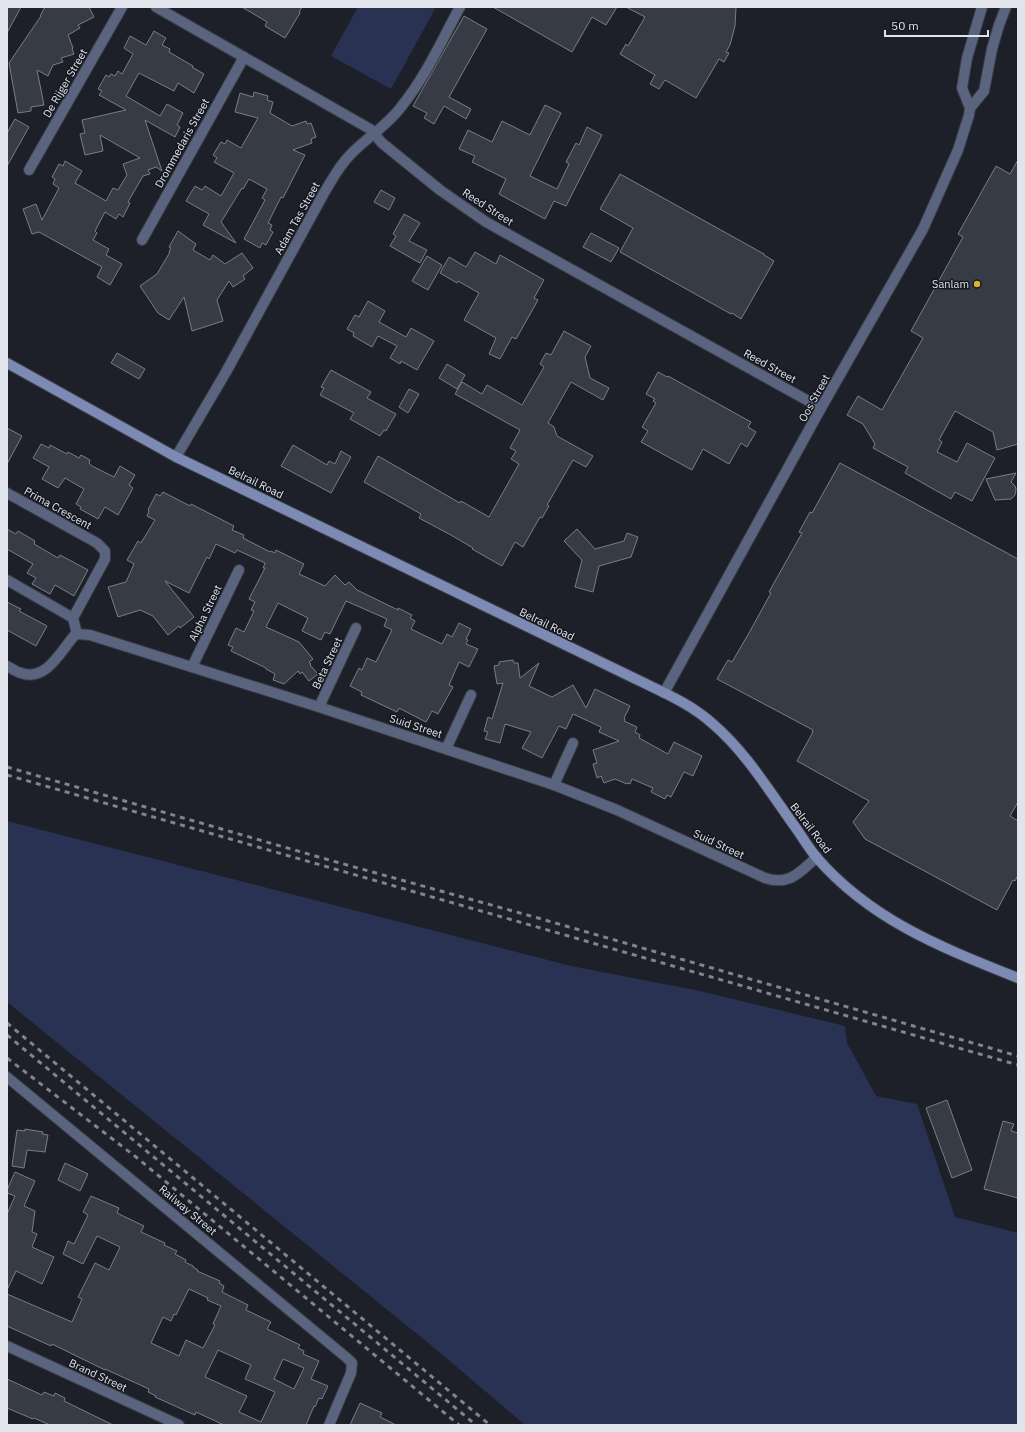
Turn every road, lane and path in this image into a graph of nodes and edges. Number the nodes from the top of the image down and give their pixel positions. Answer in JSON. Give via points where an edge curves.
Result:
{"nodes":[{"id":1,"x":122,"y":7,"type":"edge"},
{"id":2,"x":156,"y":7,"type":"edge"},
{"id":3,"x":460,"y":7,"type":"edge"},
{"id":4,"x":982,"y":7,"type":"edge"},
{"id":5,"x":1006,"y":7,"type":"edge"},
{"id":6,"x":244,"y":57,"type":"junction"},
{"id":7,"x":970,"y":108,"type":"junction"},
{"id":8,"x":374,"y":134,"type":"junction"},
{"id":9,"x":29,"y":170,"type":"dead end"},
{"id":10,"x":142,"y":240,"type":"dead end"},
{"id":11,"x":7,"y":363,"type":"edge"},
{"id":12,"x":822,"y":408,"type":"junction"},
{"id":13,"x":176,"y":457,"type":"junction"},
{"id":14,"x":7,"y":493,"type":"edge"},
{"id":15,"x":239,"y":570,"type":"dead end"},
{"id":16,"x":7,"y":580,"type":"edge"},
{"id":17,"x":73,"y":618,"type":"junction"},
{"id":18,"x":356,"y":628,"type":"dead end"},
{"id":19,"x":77,"y":634,"type":"junction"},
{"id":20,"x":7,"y":666,"type":"edge"},
{"id":21,"x":192,"y":667,"type":"junction"},
{"id":22,"x":664,"y":692,"type":"junction"},
{"id":23,"x":471,"y":694,"type":"dead end"},
{"id":24,"x":319,"y":707,"type":"junction"},
{"id":25,"x":574,"y":743,"type":"dead end"},
{"id":26,"x":446,"y":749,"type":"junction"},
{"id":27,"x":554,"y":785,"type":"junction"},
{"id":28,"x":817,"y":858,"type":"junction"},
{"id":29,"x":1018,"y":978,"type":"edge"},
{"id":30,"x":7,"y":1079,"type":"edge"},
{"id":31,"x":7,"y":1346,"type":"edge"},
{"id":32,"x":179,"y":1425,"type":"edge"},
{"id":33,"x":329,"y":1425,"type":"edge"}],
"edges":[{"from":1,"to":9,"type":"street","name":"De Rijger Street"},
{"from":2,"to":6,"type":"street","name":"Reed Street"},
{"from":3,"to":8,"type":"street","name":"Adam Tas Street","via":[[409,97],[393,117]]},
{"from":4,"to":7,"type":"street","via":[[967,58],[962,88]]},
{"from":5,"to":7,"type":"street","name":"Oos Street","via":[[992,49],[984,91]]},
{"from":6,"to":8,"type":"street","name":"Reed Street","via":[[370,128]]},
{"from":6,"to":10,"type":"street","name":"Drommedaris Street"},
{"from":7,"to":12,"type":"street","name":"Oos Street","via":[[958,150],[923,229]]},
{"from":8,"to":12,"type":"street","name":"Reed Street","via":[[440,190],[486,222]]},
{"from":8,"to":13,"type":"street","name":"Adam Tas Street","via":[[345,160],[324,193],[226,372]]},
{"from":11,"to":13,"type":"street","name":"Belrail Road"},
{"from":12,"to":22,"type":"street","name":"Oos Street"},
{"from":13,"to":22,"type":"street","name":"Belrail Road"},
{"from":14,"to":17,"type":"street","name":"Prima Crescent","via":[[97,543],[105,551],[105,559]]},
{"from":15,"to":21,"type":"street","name":"Alpha Street"},
{"from":16,"to":17,"type":"street"},
{"from":17,"to":19,"type":"street"},
{"from":18,"to":24,"type":"street","name":"Beta Street"},
{"from":19,"to":20,"type":"street","via":[[45,670],[26,674]]},
{"from":19,"to":21,"type":"street","name":"Suid Street","via":[[95,636]]},
{"from":21,"to":24,"type":"street","name":"Suid Street"},
{"from":22,"to":28,"type":"street","name":"Belrail Road","via":[[697,711],[742,753]]},
{"from":23,"to":26,"type":"street"},
{"from":24,"to":26,"type":"street","name":"Suid Street"},
{"from":25,"to":27,"type":"street"},
{"from":26,"to":27,"type":"street","name":"Suid Street"},
{"from":27,"to":28,"type":"street","name":"Suid Street","via":[[617,810],[775,881],[795,876]]},
{"from":28,"to":29,"type":"street","name":"Belrail Road","via":[[851,891],[894,922],[942,948]]},
{"from":30,"to":33,"type":"street","name":"Railway Street","via":[[352,1363],[351,1373]]},
{"from":31,"to":32,"type":"street","name":"Brand Street"}]}
